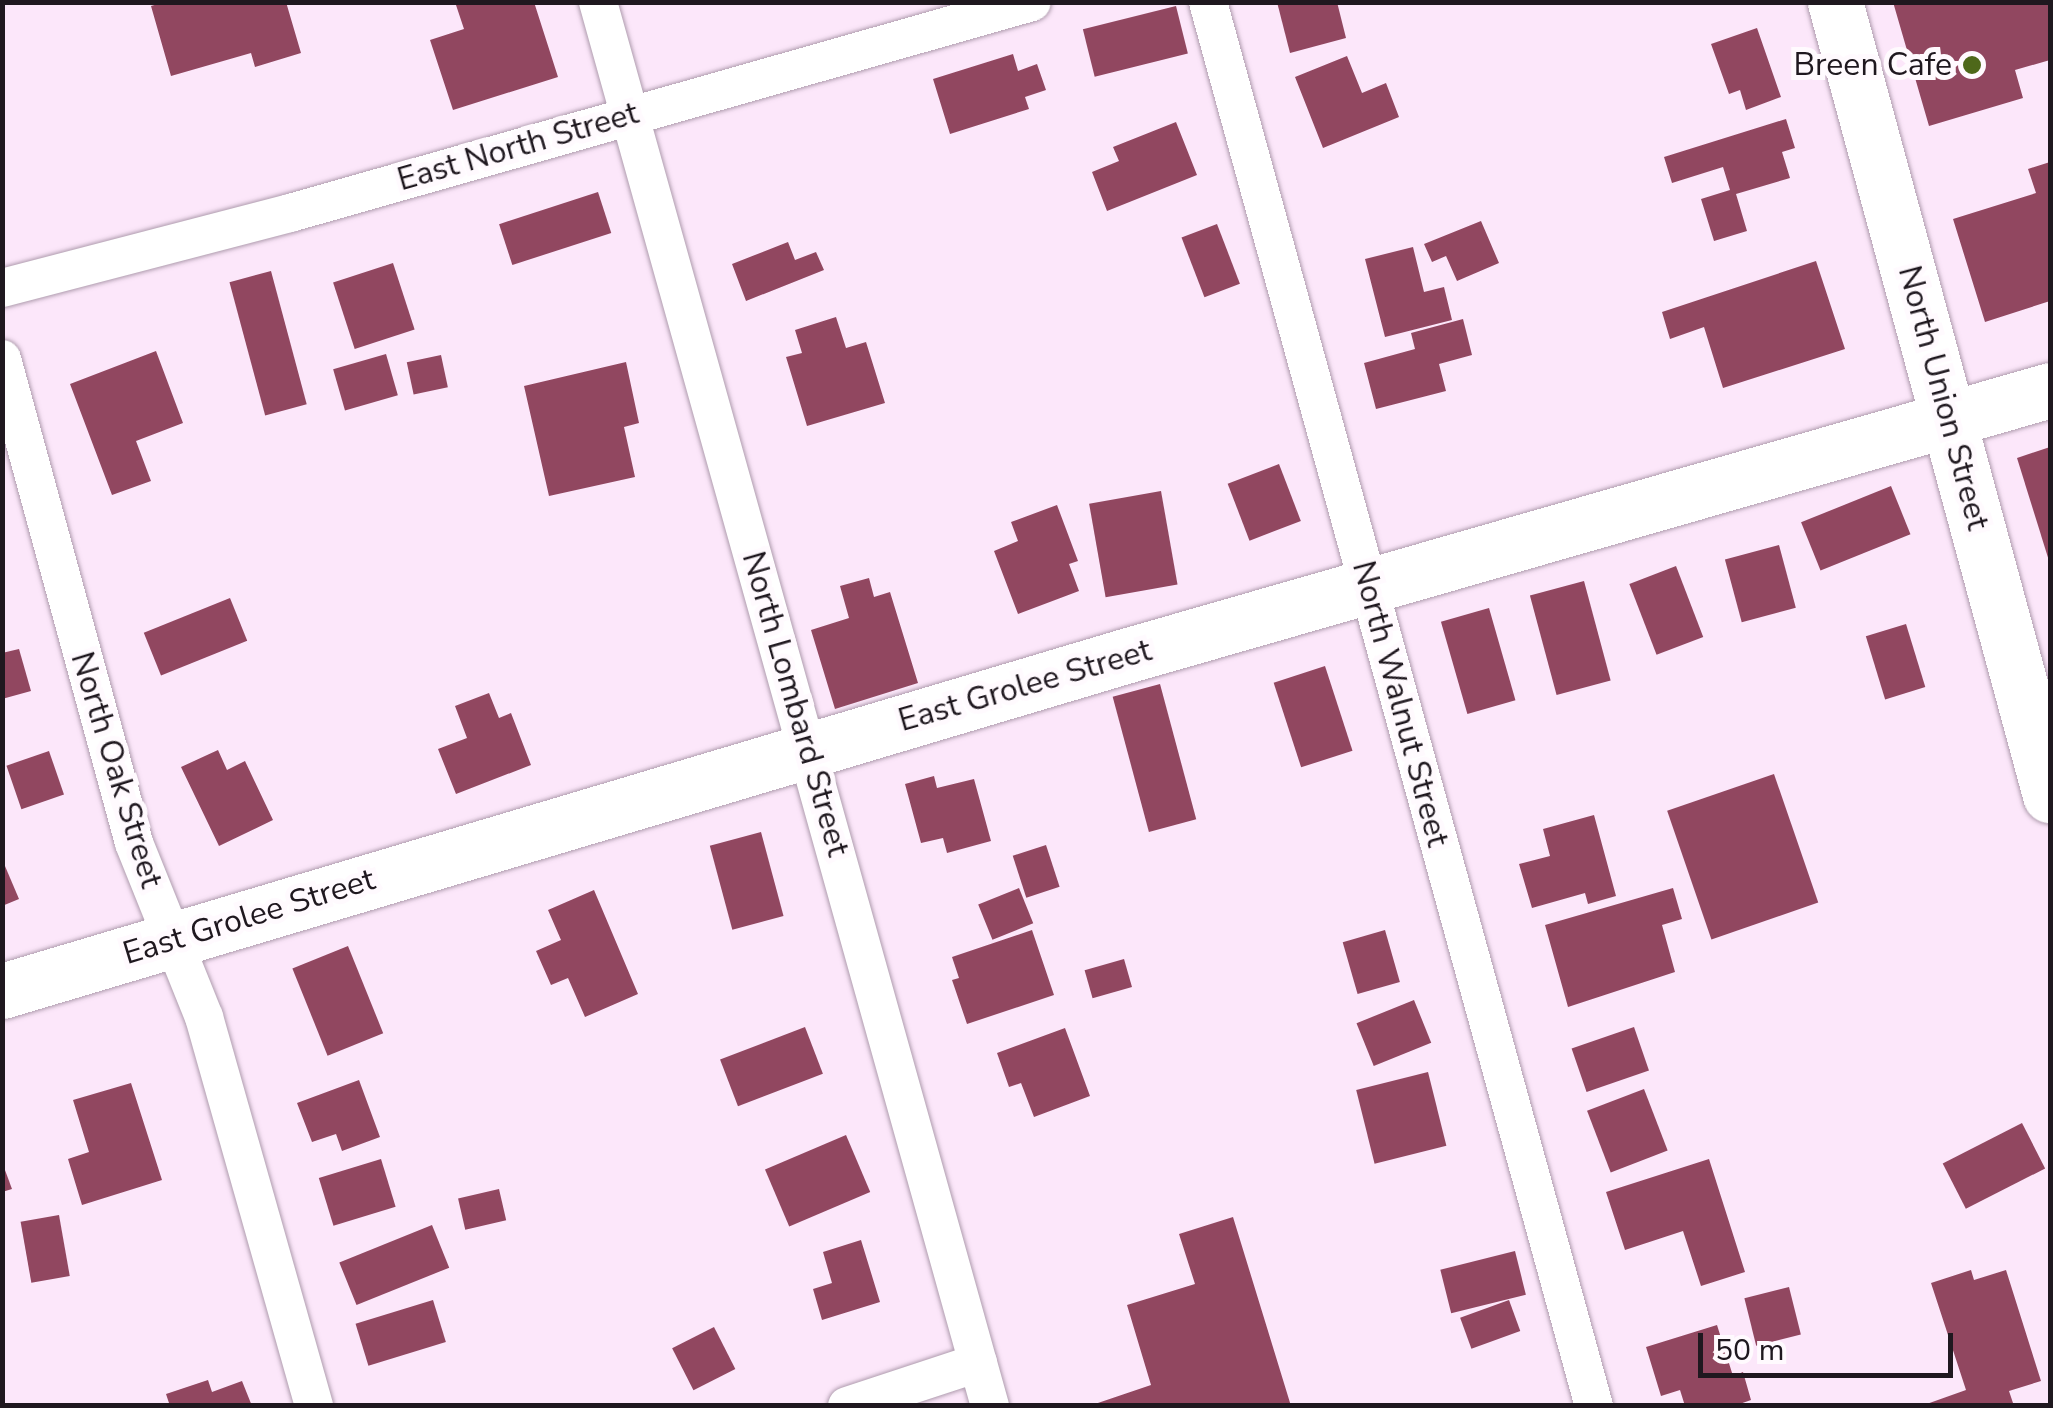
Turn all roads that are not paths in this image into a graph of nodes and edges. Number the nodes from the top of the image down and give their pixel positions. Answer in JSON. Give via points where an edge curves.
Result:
{"nodes":[{"id":1,"x":598,"y":2,"type":"edge"},
{"id":2,"x":1032,"y":2,"type":"edge"},
{"id":3,"x":1208,"y":2,"type":"edge"},
{"id":4,"x":1835,"y":2,"type":"edge"},
{"id":5,"x":630,"y":114,"type":"junction"},
{"id":6,"x":2,"y":288,"type":"edge"},
{"id":7,"x":2,"y":359,"type":"edge"},
{"id":8,"x":2050,"y":390,"type":"edge"},
{"id":9,"x":1950,"y":420,"type":"junction"},
{"id":10,"x":1368,"y":589,"type":"junction"},
{"id":11,"x":808,"y":750,"type":"junction"},
{"id":12,"x":2050,"y":795,"type":"edge"},
{"id":13,"x":170,"y":942,"type":"junction"},
{"id":14,"x":2,"y":991,"type":"edge"},
{"id":15,"x":978,"y":1362,"type":"junction"},
{"id":16,"x":314,"y":1406,"type":"edge"},
{"id":17,"x":847,"y":1406,"type":"edge"},
{"id":18,"x":990,"y":1406,"type":"edge"},
{"id":19,"x":1594,"y":1406,"type":"edge"}],
"edges":[{"from":1,"to":5,"type":"street","name":"North Lombard Street"},
{"from":2,"to":5,"type":"street","name":"East North Street"},
{"from":3,"to":10,"type":"street","name":"North Walnut Street"},
{"from":4,"to":9,"type":"street","name":"North Union Street"},
{"from":5,"to":6,"type":"street","name":"East North Street","via":[[290,214]]},
{"from":5,"to":11,"type":"street","name":"North Lombard Street"},
{"from":7,"to":13,"type":"street","name":"North Oak Street","via":[[134,842]]},
{"from":8,"to":9,"type":"street","name":"East Grolee Street"},
{"from":9,"to":10,"type":"street","name":"East Grolee Street"},
{"from":9,"to":12,"type":"street","name":"North Union Street"},
{"from":10,"to":11,"type":"street","name":"East Grolee Street"},
{"from":10,"to":19,"type":"street","name":"North Walnut Street"},
{"from":11,"to":13,"type":"street","name":"East Grolee Street"},
{"from":11,"to":15,"type":"street","name":"North Lombard Street"},
{"from":13,"to":14,"type":"street","name":"East Grolee Street"},
{"from":13,"to":16,"type":"street","name":"North Oak Street","via":[[217,1058]]},
{"from":15,"to":17,"type":"street"},
{"from":15,"to":18,"type":"street","name":"North Lombard Street"}]}
